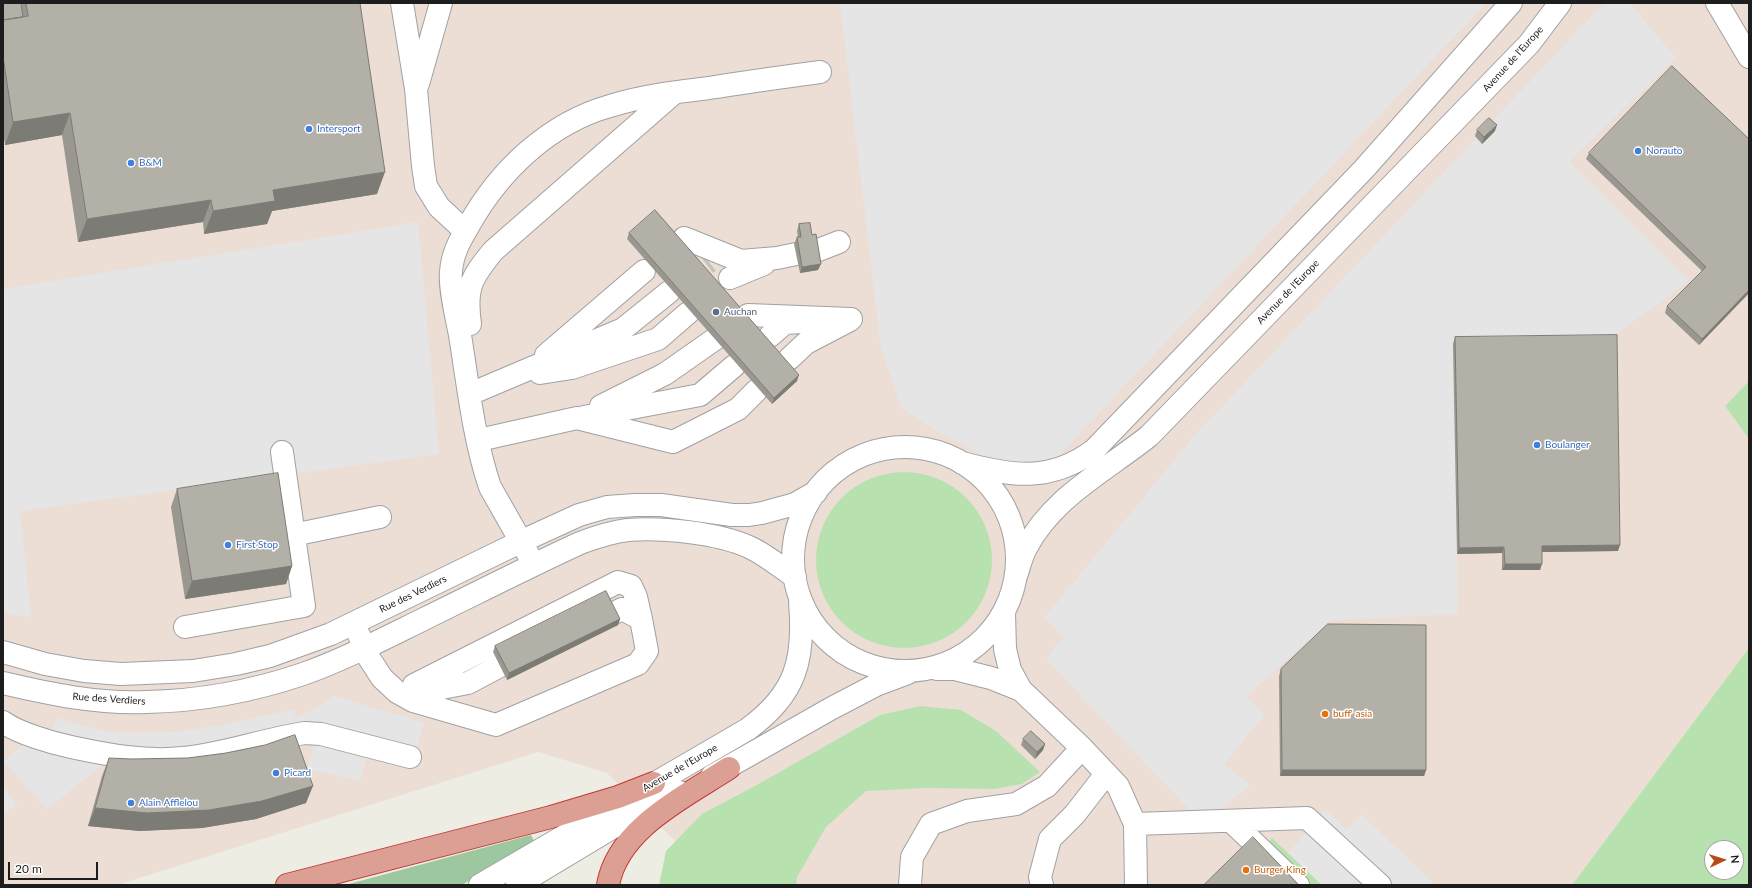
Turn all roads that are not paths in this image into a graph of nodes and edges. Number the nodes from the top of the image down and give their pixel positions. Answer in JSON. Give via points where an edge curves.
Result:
{"nodes":[{"id":1,"x":402,"y":3,"type":"edge"},
{"id":2,"x":441,"y":3,"type":"edge"},
{"id":3,"x":1511,"y":3,"type":"edge"},
{"id":4,"x":1560,"y":3,"type":"edge"},
{"id":5,"x":1717,"y":3,"type":"edge"},
{"id":6,"x":1730,"y":3,"type":"edge"},
{"id":7,"x":1745,"y":51,"type":"edge"},
{"id":8,"x":820,"y":72,"type":"dead end"},
{"id":9,"x":416,"y":89,"type":"junction"},
{"id":10,"x":674,"y":93,"type":"junction"},
{"id":11,"x":465,"y":231,"type":"junction"},
{"id":12,"x":684,"y":238,"type":"dead end"},
{"id":13,"x":839,"y":242,"type":"dead end"},
{"id":14,"x":709,"y":262,"type":"dead end"},
{"id":15,"x":735,"y":269,"type":"junction"},
{"id":16,"x":644,"y":271,"type":"dead end"},
{"id":17,"x":669,"y":292,"type":"tunnel mouth"},
{"id":18,"x":688,"y":314,"type":"dead end"},
{"id":19,"x":748,"y":315,"type":"edge"},
{"id":20,"x":858,"y":318,"type":"junction"},
{"id":21,"x":770,"y":336,"type":"dead end"},
{"id":22,"x":715,"y":339,"type":"edge"},
{"id":23,"x":790,"y":359,"type":"dead end"},
{"id":24,"x":734,"y":366,"type":"dead end"},
{"id":25,"x":529,"y":368,"type":"junction"},
{"id":26,"x":509,"y":377,"type":"junction"},
{"id":27,"x":756,"y":391,"type":"dead end"},
{"id":28,"x":475,"y":392,"type":"junction"},
{"id":29,"x":577,"y":418,"type":"junction"},
{"id":30,"x":484,"y":439,"type":"junction"},
{"id":31,"x":282,"y":452,"type":"dead end"},
{"id":32,"x":962,"y":463,"type":"junction"},
{"id":33,"x":816,"y":492,"type":"junction"},
{"id":34,"x":380,"y":517,"type":"dead end"},
{"id":35,"x":293,"y":535,"type":"junction"},
{"id":36,"x":520,"y":542,"type":"junction"},
{"id":37,"x":534,"y":565,"type":"junction"},
{"id":38,"x":1016,"y":576,"type":"junction"},
{"id":39,"x":797,"y":586,"type":"junction"},
{"id":40,"x":1004,"y":612,"type":"junction"},
{"id":41,"x":612,"y":614,"type":"edge"},
{"id":42,"x":641,"y":619,"type":"junction"},
{"id":43,"x":360,"y":620,"type":"junction"},
{"id":44,"x":185,"y":627,"type":"dead end"},
{"id":45,"x":372,"y":644,"type":"junction"},
{"id":46,"x":4,"y":655,"type":"edge"},
{"id":47,"x":500,"y":666,"type":"edge"},
{"id":48,"x":922,"y":670,"type":"junction"},
{"id":49,"x":3,"y":682,"type":"edge"},
{"id":50,"x":468,"y":683,"type":"junction"},
{"id":51,"x":414,"y":685,"type":"junction"},
{"id":52,"x":1021,"y":690,"type":"junction"},
{"id":53,"x":470,"y":718,"type":"junction"},
{"id":54,"x":3,"y":722,"type":"edge"},
{"id":55,"x":1082,"y":748,"type":"junction"},
{"id":56,"x":410,"y":757,"type":"dead end"},
{"id":57,"x":729,"y":768,"type":"junction"},
{"id":58,"x":1106,"y":774,"type":"junction"},
{"id":59,"x":654,"y":783,"type":"junction"},
{"id":60,"x":1231,"y":821,"type":"junction"},
{"id":61,"x":1135,"y":824,"type":"junction"},
{"id":62,"x":287,"y":885,"type":"edge"},
{"id":63,"x":480,"y":885,"type":"edge"},
{"id":64,"x":518,"y":885,"type":"edge"},
{"id":65,"x":608,"y":885,"type":"edge"},
{"id":66,"x":910,"y":885,"type":"edge"},
{"id":67,"x":1042,"y":885,"type":"edge"},
{"id":68,"x":1136,"y":885,"type":"edge"},
{"id":69,"x":1298,"y":885,"type":"edge"},
{"id":70,"x":1380,"y":885,"type":"edge"}],
"edges":[{"from":1,"to":9,"type":"street"},
{"from":2,"to":9,"type":"street"},
{"from":3,"to":32,"type":"street","via":[[1364,169],[1094,450],[1072,464],[1031,474],[996,472]]},
{"from":4,"to":38,"type":"street","name":"Avenue de l'Europe","via":[[1528,44],[1148,436],[1078,488],[1055,510],[1025,550]]},
{"from":5,"to":7,"type":"street"},
{"from":6,"to":7,"type":"street"},
{"from":8,"to":10,"type":"street"},
{"from":9,"to":11,"type":"street","via":[[426,186],[439,207]]},
{"from":10,"to":11,"type":"street","via":[[609,106],[587,114],[551,134],[508,170],[478,209]]},
{"from":10,"to":28,"type":"street","via":[[493,251],[479,268],[470,285],[467,304]]},
{"from":11,"to":28,"type":"street","via":[[455,251],[450,273]]},
{"from":12,"to":15,"type":"street"},
{"from":13,"to":15,"type":"street"},
{"from":14,"to":15,"type":"street"},
{"from":16,"to":25,"type":"street"},
{"from":17,"to":25,"type":"street","via":[[623,329]]},
{"from":18,"to":26,"type":"street","via":[[658,338],[572,368]]},
{"from":19,"to":20,"type":"street"},
{"from":20,"to":21,"type":"street","via":[[785,323]]},
{"from":20,"to":23,"type":"street","via":[[806,343]]},
{"from":22,"to":29,"type":"street","via":[[665,374]]},
{"from":24,"to":29,"type":"street","via":[[700,395]]},
{"from":25,"to":26,"type":"street"},
{"from":26,"to":28,"type":"street"},
{"from":27,"to":29,"type":"street","via":[[738,409],[673,442]]},
{"from":28,"to":30,"type":"street"},
{"from":29,"to":30,"type":"street"},
{"from":30,"to":36,"type":"street","via":[[500,506]]},
{"from":31,"to":35,"type":"street"},
{"from":32,"to":33,"type":"street","via":[[928,449],[910,447],[880,450],[842,467]]},
{"from":32,"to":38,"type":"street","via":[[991,487],[1008,514],[1016,538]]},
{"from":33,"to":36,"type":"street","name":"Rue des Verdiers","via":[[795,504],[749,515],[661,505],[607,507],[579,515]]},
{"from":33,"to":39,"type":"street","name":"Avenue de l'Europe","via":[[806,507],[798,530],[793,559]]},
{"from":34,"to":35,"type":"street"},
{"from":35,"to":44,"type":"street","via":[[304,606]]},
{"from":36,"to":37,"type":"street"},
{"from":36,"to":43,"type":"street","name":"Rue des Verdiers"},
{"from":37,"to":39,"type":"street","name":"Rue des Verdiers","via":[[595,537],[627,530],[666,530],[711,536],[748,546],[758,551]]},
{"from":37,"to":45,"type":"street","name":"Rue des Verdiers"},
{"from":38,"to":40,"type":"street","name":"Avenue de l'Europe","via":[[1012,595]]},
{"from":39,"to":48,"type":"street","via":[[806,612],[816,627],[842,652],[875,668],[894,671]]},
{"from":39,"to":59,"type":"street","name":"Avenue de l'Europe","via":[[802,626],[800,645],[791,682],[783,697],[763,718],[748,729]]},
{"from":40,"to":48,"type":"street","name":"Avenue de l'Europe","via":[[994,628],[966,654],[950,662]]},
{"from":40,"to":52,"type":"street","via":[[1005,649],[1010,670]]},
{"from":41,"to":42,"type":"street","via":[[622,610]]},
{"from":42,"to":51,"type":"street","via":[[631,586],[618,582]]},
{"from":42,"to":53,"type":"street","via":[[647,650],[638,664],[496,725]]},
{"from":43,"to":45,"type":"street"},
{"from":43,"to":46,"type":"street","name":"Rue des Verdiers","via":[[302,646],[270,656],[193,671],[121,674],[84,671]]},
{"from":45,"to":49,"type":"street","name":"Rue des Verdiers","via":[[324,666],[272,683],[244,690],[170,700],[93,700],[56,695]]},
{"from":45,"to":51,"type":"street","via":[[396,673]]},
{"from":45,"to":53,"type":"street","via":[[382,678],[397,692],[413,701]]},
{"from":47,"to":50,"type":"street"},
{"from":48,"to":52,"type":"street","via":[[955,669],[991,678]]},
{"from":48,"to":57,"type":"street","name":"Avenue de l'Europe","via":[[876,685]]},
{"from":50,"to":51,"type":"street","via":[[426,690]]},
{"from":50,"to":53,"type":"street","via":[[463,704]]},
{"from":52,"to":55,"type":"street"},
{"from":54,"to":56,"type":"street","via":[[54,743],[114,756],[182,758],[305,733],[321,734]]},
{"from":55,"to":58,"type":"street"},
{"from":55,"to":66,"type":"street","via":[[1047,786],[1016,804],[967,811],[931,824],[912,857]]},
{"from":57,"to":64,"type":"street","name":"Avenue de l'Europe","via":[[635,814]]},
{"from":57,"to":65,"type":"highway","via":[[665,810],[632,837],[620,852]]},
{"from":58,"to":61,"type":"street","via":[[1118,786]]},
{"from":58,"to":67,"type":"street","via":[[1075,814],[1050,839],[1040,877]]},
{"from":59,"to":62,"type":"highway","via":[[618,797],[551,817]]},
{"from":59,"to":63,"type":"street","name":"Avenue de l'Europe"},
{"from":60,"to":61,"type":"street"},
{"from":60,"to":69,"type":"street"},
{"from":60,"to":70,"type":"street","via":[[1307,818]]},
{"from":61,"to":68,"type":"street"}]}
